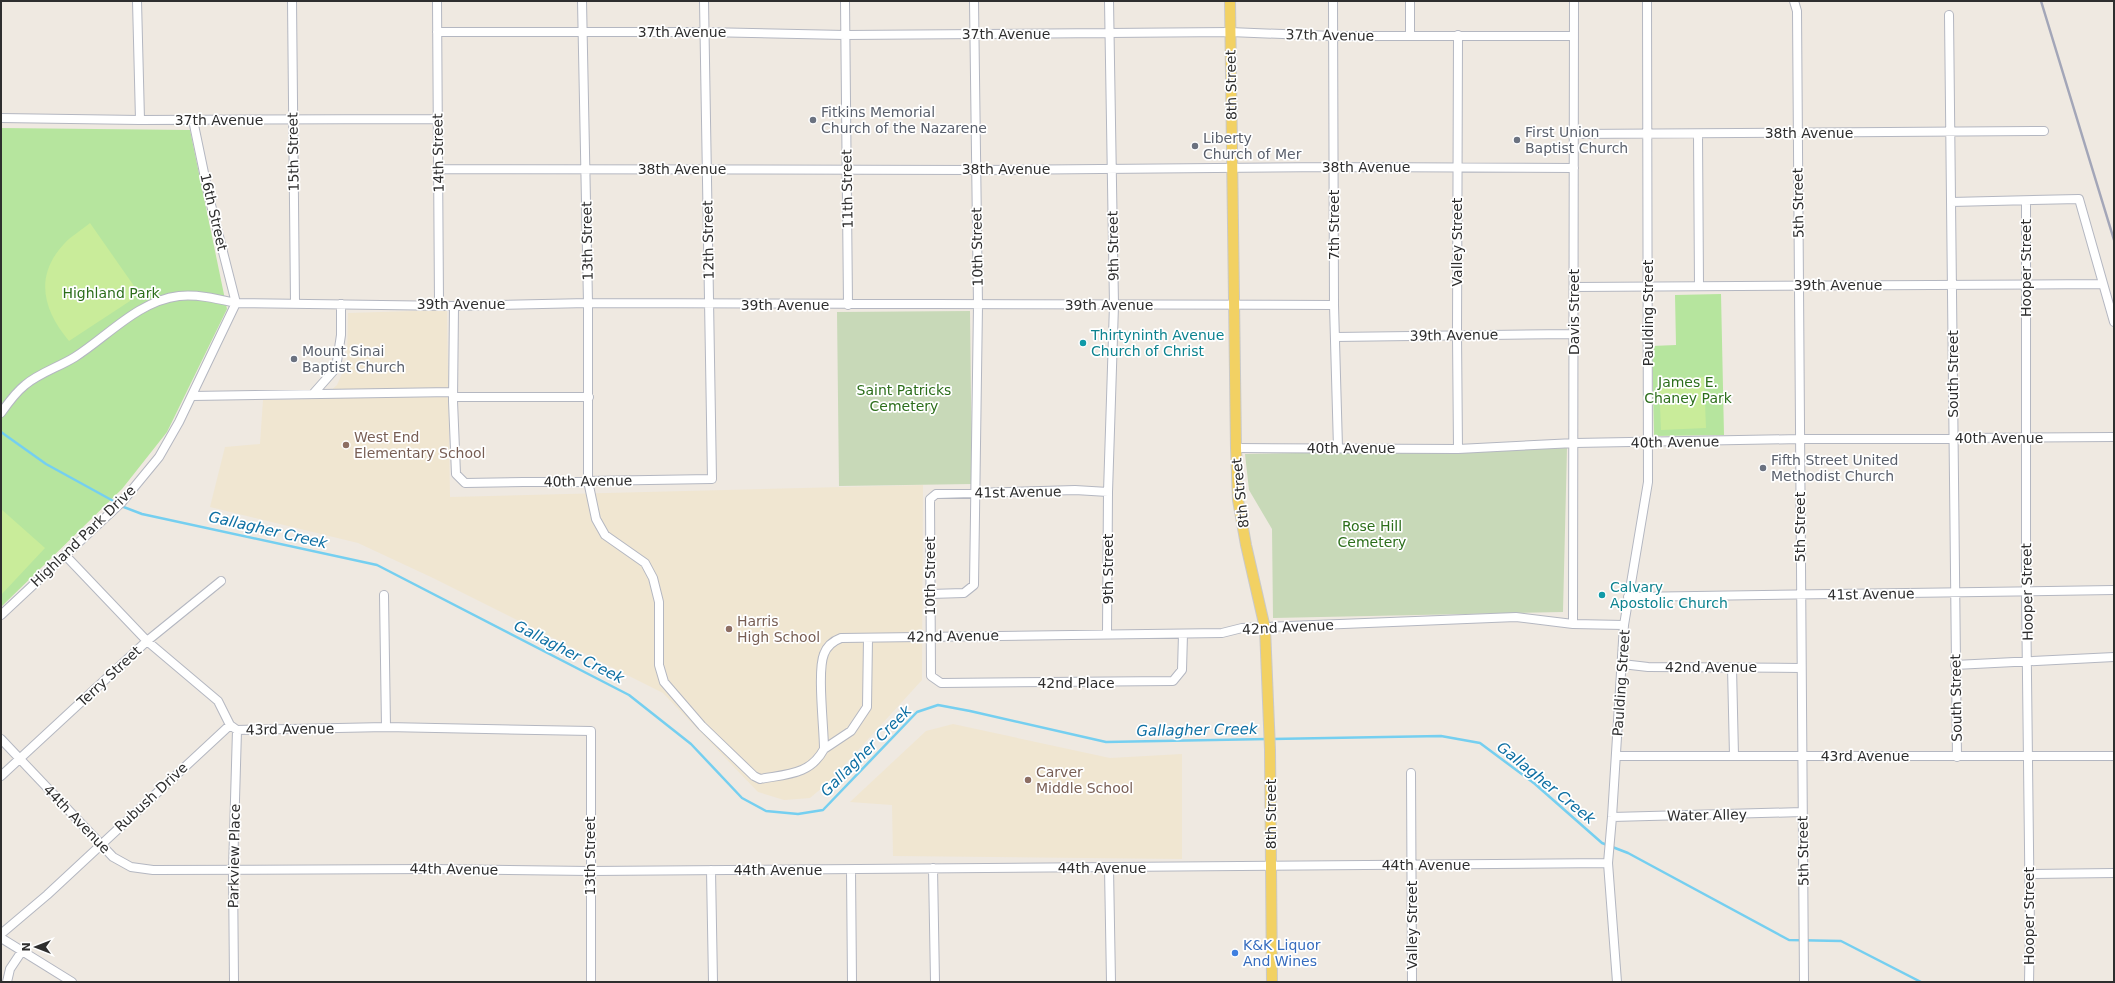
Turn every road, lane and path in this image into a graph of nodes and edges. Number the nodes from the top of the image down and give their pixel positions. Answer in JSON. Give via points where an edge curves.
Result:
{"nodes":[{"id":1,"x":137,"y":1,"type":"edge"},
{"id":2,"x":292,"y":1,"type":"edge"},
{"id":3,"x":437,"y":1,"type":"edge"},
{"id":4,"x":582,"y":1,"type":"edge"},
{"id":5,"x":704,"y":1,"type":"edge"},
{"id":6,"x":845,"y":1,"type":"edge"},
{"id":7,"x":974,"y":1,"type":"edge"},
{"id":8,"x":1109,"y":1,"type":"edge"},
{"id":9,"x":1230,"y":1,"type":"edge"},
{"id":10,"x":1333,"y":1,"type":"edge"},
{"id":11,"x":1410,"y":1,"type":"edge"},
{"id":12,"x":1574,"y":1,"type":"edge"},
{"id":13,"x":1647,"y":1,"type":"edge"},
{"id":14,"x":1794,"y":1,"type":"edge"},
{"id":15,"x":1949,"y":15,"type":"dead end"},
{"id":16,"x":437,"y":32,"type":"junction"},
{"id":17,"x":582,"y":32,"type":"junction"},
{"id":18,"x":704,"y":32,"type":"junction"},
{"id":19,"x":1230,"y":32,"type":"junction"},
{"id":20,"x":974,"y":34,"type":"junction"},
{"id":21,"x":1110,"y":34,"type":"junction"},
{"id":22,"x":845,"y":35,"type":"junction"},
{"id":23,"x":1410,"y":35,"type":"junction"},
{"id":24,"x":1333,"y":36,"type":"junction"},
{"id":25,"x":1458,"y":36,"type":"junction"},
{"id":26,"x":1574,"y":36,"type":"junction"},
{"id":27,"x":1,"y":118,"type":"edge"},
{"id":28,"x":293,"y":119,"type":"junction"},
{"id":29,"x":437,"y":119,"type":"junction"},
{"id":30,"x":140,"y":120,"type":"junction"},
{"id":31,"x":193,"y":120,"type":"junction"},
{"id":32,"x":2044,"y":131,"type":"dead end"},
{"id":33,"x":1798,"y":133,"type":"junction"},
{"id":34,"x":1951,"y":133,"type":"junction"},
{"id":35,"x":1574,"y":134,"type":"junction"},
{"id":36,"x":1646,"y":134,"type":"junction"},
{"id":37,"x":1698,"y":134,"type":"junction"},
{"id":38,"x":1334,"y":167,"type":"junction"},
{"id":39,"x":1457,"y":167,"type":"junction"},
{"id":40,"x":706,"y":168,"type":"junction"},
{"id":41,"x":1111,"y":168,"type":"junction"},
{"id":42,"x":1232,"y":168,"type":"junction"},
{"id":43,"x":1574,"y":168,"type":"junction"},
{"id":44,"x":438,"y":169,"type":"junction"},
{"id":45,"x":586,"y":169,"type":"junction"},
{"id":46,"x":846,"y":169,"type":"junction"},
{"id":47,"x":976,"y":170,"type":"junction"},
{"id":48,"x":2026,"y":201,"type":"junction"},
{"id":49,"x":1951,"y":202,"type":"junction"},
{"id":50,"x":2026,"y":284,"type":"junction"},
{"id":51,"x":2102,"y":284,"type":"junction"},
{"id":52,"x":1799,"y":285,"type":"junction"},
{"id":53,"x":1952,"y":285,"type":"junction"},
{"id":54,"x":1699,"y":286,"type":"junction"},
{"id":55,"x":1574,"y":287,"type":"junction"},
{"id":56,"x":1648,"y":287,"type":"junction"},
{"id":57,"x":236,"y":302,"type":"junction"},
{"id":58,"x":295,"y":302,"type":"junction"},
{"id":59,"x":588,"y":303,"type":"junction"},
{"id":60,"x":341,"y":304,"type":"junction"},
{"id":61,"x":439,"y":304,"type":"junction"},
{"id":62,"x":709,"y":305,"type":"junction"},
{"id":63,"x":848,"y":305,"type":"junction"},
{"id":64,"x":978,"y":305,"type":"junction"},
{"id":65,"x":1114,"y":305,"type":"junction"},
{"id":66,"x":1234,"y":305,"type":"junction"},
{"id":67,"x":1334,"y":305,"type":"junction"},
{"id":68,"x":454,"y":306,"type":"junction"},
{"id":69,"x":2114,"y":322,"type":"edge"},
{"id":70,"x":1574,"y":334,"type":"junction"},
{"id":71,"x":1457,"y":335,"type":"junction"},
{"id":72,"x":1335,"y":337,"type":"junction"},
{"id":73,"x":313,"y":394,"type":"junction"},
{"id":74,"x":453,"y":395,"type":"junction"},
{"id":75,"x":192,"y":396,"type":"junction"},
{"id":76,"x":589,"y":397,"type":"junction"},
{"id":77,"x":1,"y":413,"type":"edge"},
{"id":78,"x":2114,"y":437,"type":"edge"},
{"id":79,"x":1800,"y":439,"type":"junction"},
{"id":80,"x":1953,"y":439,"type":"junction"},
{"id":81,"x":2027,"y":439,"type":"junction"},
{"id":82,"x":1648,"y":442,"type":"junction"},
{"id":83,"x":1574,"y":443,"type":"junction"},
{"id":84,"x":1236,"y":448,"type":"junction"},
{"id":85,"x":1338,"y":448,"type":"junction"},
{"id":86,"x":1458,"y":449,"type":"junction"},
{"id":87,"x":712,"y":479,"type":"joint"},
{"id":88,"x":588,"y":481,"type":"junction"},
{"id":89,"x":976,"y":492,"type":"junction"},
{"id":90,"x":1108,"y":492,"type":"junction"},
{"id":91,"x":930,"y":499,"type":"joint"},
{"id":92,"x":65,"y":555,"type":"junction"},
{"id":93,"x":221,"y":581,"type":"dead end"},
{"id":94,"x":2114,"y":590,"type":"edge"},
{"id":95,"x":2026,"y":592,"type":"junction"},
{"id":96,"x":1954,"y":593,"type":"junction"},
{"id":97,"x":930,"y":594,"type":"junction"},
{"id":98,"x":384,"y":595,"type":"dead end"},
{"id":99,"x":1800,"y":595,"type":"junction"},
{"id":100,"x":1628,"y":597,"type":"junction"},
{"id":101,"x":1,"y":615,"type":"edge"},
{"id":102,"x":1573,"y":624,"type":"junction"},
{"id":103,"x":1624,"y":625,"type":"junction"},
{"id":104,"x":1265,"y":628,"type":"junction"},
{"id":105,"x":1107,"y":634,"type":"junction"},
{"id":106,"x":1183,"y":634,"type":"junction"},
{"id":107,"x":930,"y":636,"type":"junction"},
{"id":108,"x":868,"y":638,"type":"junction"},
{"id":109,"x":147,"y":641,"type":"junction"},
{"id":110,"x":2114,"y":657,"type":"edge"},
{"id":111,"x":2028,"y":661,"type":"junction"},
{"id":112,"x":1622,"y":664,"type":"junction"},
{"id":113,"x":1955,"y":665,"type":"junction"},
{"id":114,"x":1732,"y":667,"type":"junction"},
{"id":115,"x":1801,"y":668,"type":"junction"},
{"id":116,"x":931,"y":676,"type":"joint"},
{"id":117,"x":230,"y":725,"type":"junction"},
{"id":118,"x":386,"y":727,"type":"junction"},
{"id":119,"x":236,"y":730,"type":"junction"},
{"id":120,"x":590,"y":731,"type":"joint"},
{"id":121,"x":1,"y":739,"type":"edge"},
{"id":122,"x":824,"y":749,"type":"junction"},
{"id":123,"x":1616,"y":756,"type":"junction"},
{"id":124,"x":1734,"y":756,"type":"junction"},
{"id":125,"x":1802,"y":756,"type":"junction"},
{"id":126,"x":2114,"y":756,"type":"edge"},
{"id":127,"x":1957,"y":757,"type":"junction"},
{"id":128,"x":2028,"y":757,"type":"junction"},
{"id":129,"x":19,"y":759,"type":"junction"},
{"id":130,"x":1411,"y":773,"type":"dead end"},
{"id":131,"x":1,"y":776,"type":"edge"},
{"id":132,"x":1802,"y":812,"type":"junction"},
{"id":133,"x":1612,"y":817,"type":"junction"},
{"id":134,"x":99,"y":845,"type":"junction"},
{"id":135,"x":1608,"y":863,"type":"junction"},
{"id":136,"x":1412,"y":865,"type":"junction"},
{"id":137,"x":1271,"y":866,"type":"junction"},
{"id":138,"x":934,"y":868,"type":"junction"},
{"id":139,"x":1109,"y":868,"type":"junction"},
{"id":140,"x":233,"y":870,"type":"junction"},
{"id":141,"x":711,"y":870,"type":"junction"},
{"id":142,"x":851,"y":870,"type":"junction"},
{"id":143,"x":590,"y":871,"type":"junction"},
{"id":144,"x":2114,"y":873,"type":"edge"},
{"id":145,"x":2030,"y":874,"type":"junction"},
{"id":146,"x":1,"y":934,"type":"edge"},
{"id":147,"x":1,"y":938,"type":"edge"},
{"id":148,"x":22,"y":950,"type":"junction"},
{"id":149,"x":7,"y":982,"type":"edge"},
{"id":150,"x":72,"y":982,"type":"edge"},
{"id":151,"x":234,"y":982,"type":"edge"},
{"id":152,"x":591,"y":982,"type":"edge"},
{"id":153,"x":713,"y":982,"type":"edge"},
{"id":154,"x":852,"y":982,"type":"edge"},
{"id":155,"x":935,"y":982,"type":"edge"},
{"id":156,"x":1111,"y":982,"type":"edge"},
{"id":157,"x":1272,"y":982,"type":"edge"},
{"id":158,"x":1412,"y":982,"type":"edge"},
{"id":159,"x":1617,"y":982,"type":"edge"},
{"id":160,"x":1804,"y":982,"type":"edge"},
{"id":161,"x":2029,"y":982,"type":"edge"}],
"edges":[{"from":1,"to":30,"type":"street"},
{"from":2,"to":28,"type":"street","name":"15th Street"},
{"from":3,"to":16,"type":"street","name":"14th Street"},
{"from":4,"to":17,"type":"street","name":"13th Street"},
{"from":5,"to":18,"type":"street","name":"12th Street"},
{"from":6,"to":22,"type":"street","name":"11th Street"},
{"from":7,"to":20,"type":"street","name":"10th Street"},
{"from":8,"to":21,"type":"street","name":"9th Street"},
{"from":9,"to":19,"type":"main road","name":"8th Street"},
{"from":10,"to":24,"type":"street","name":"7th Street"},
{"from":11,"to":23,"type":"street"},
{"from":12,"to":26,"type":"street","name":"Davis Street"},
{"from":13,"to":36,"type":"street","name":"Paulding Street"},
{"from":14,"to":33,"type":"street","name":"5th Street","via":[[1797,12]]},
{"from":15,"to":34,"type":"street","name":"South Street"},
{"from":16,"to":17,"type":"street","name":"37th Avenue"},
{"from":16,"to":29,"type":"street","name":"14th Street"},
{"from":17,"to":18,"type":"street","name":"37th Avenue"},
{"from":17,"to":45,"type":"street","name":"13th Street"},
{"from":18,"to":22,"type":"street","name":"37th Avenue"},
{"from":18,"to":40,"type":"street","name":"12th Street"},
{"from":19,"to":21,"type":"street","name":"37th Avenue"},
{"from":19,"to":24,"type":"street","name":"37th Avenue"},
{"from":19,"to":42,"type":"main road","name":"8th Street"},
{"from":20,"to":21,"type":"street","name":"37th Avenue"},
{"from":20,"to":22,"type":"street","name":"37th Avenue"},
{"from":20,"to":47,"type":"street","name":"10th Street"},
{"from":21,"to":41,"type":"street","name":"9th Street"},
{"from":22,"to":46,"type":"street","name":"11th Street"},
{"from":23,"to":24,"type":"street","name":"37th Avenue"},
{"from":23,"to":25,"type":"street","name":"37th Avenue"},
{"from":24,"to":38,"type":"street","name":"7th Street"},
{"from":25,"to":26,"type":"street","name":"37th Avenue"},
{"from":25,"to":39,"type":"street","name":"Valley Street"},
{"from":26,"to":35,"type":"street","name":"Davis Street"},
{"from":27,"to":30,"type":"street","name":"37th Avenue"},
{"from":28,"to":29,"type":"street","name":"37th Avenue"},
{"from":28,"to":31,"type":"street","name":"37th Avenue"},
{"from":28,"to":58,"type":"street","name":"15th Street"},
{"from":29,"to":44,"type":"street","name":"14th Street"},
{"from":30,"to":31,"type":"street","name":"37th Avenue"},
{"from":31,"to":57,"type":"street","name":"16th Street","via":[[209,197]]},
{"from":32,"to":34,"type":"street","name":"38th Avenue"},
{"from":33,"to":34,"type":"street","name":"38th Avenue"},
{"from":33,"to":37,"type":"street","name":"38th Avenue"},
{"from":33,"to":52,"type":"street","name":"5th Street"},
{"from":34,"to":49,"type":"street","name":"South Street"},
{"from":35,"to":36,"type":"street","name":"38th Avenue"},
{"from":35,"to":43,"type":"street","name":"Davis Street"},
{"from":36,"to":37,"type":"street","name":"38th Avenue"},
{"from":36,"to":56,"type":"street","name":"Paulding Street"},
{"from":37,"to":54,"type":"street"},
{"from":38,"to":39,"type":"street","name":"38th Avenue"},
{"from":38,"to":42,"type":"street","name":"38th Avenue"},
{"from":38,"to":67,"type":"street","name":"7th Street"},
{"from":39,"to":43,"type":"street","name":"38th Avenue"},
{"from":39,"to":71,"type":"street","name":"Valley Street"},
{"from":40,"to":45,"type":"street","name":"38th Avenue"},
{"from":40,"to":46,"type":"street","name":"38th Avenue"},
{"from":40,"to":62,"type":"street","name":"12th Street"},
{"from":41,"to":42,"type":"street","name":"38th Avenue"},
{"from":41,"to":47,"type":"street","name":"38th Avenue"},
{"from":41,"to":65,"type":"street","name":"9th Street"},
{"from":42,"to":66,"type":"main road","name":"8th Street"},
{"from":43,"to":55,"type":"street","name":"Davis Street"},
{"from":44,"to":45,"type":"street","name":"38th Avenue"},
{"from":44,"to":61,"type":"street","name":"14th Street"},
{"from":45,"to":59,"type":"street","name":"13th Street"},
{"from":46,"to":47,"type":"street","name":"38th Avenue"},
{"from":46,"to":63,"type":"street","name":"11th Street"},
{"from":47,"to":64,"type":"street","name":"10th Street"},
{"from":48,"to":49,"type":"street"},
{"from":48,"to":50,"type":"street","name":"Hooper Street"},
{"from":48,"to":51,"type":"street","via":[[2079,199]]},
{"from":49,"to":53,"type":"street","name":"South Street"},
{"from":50,"to":51,"type":"street","name":"39th Avenue"},
{"from":50,"to":53,"type":"street","name":"39th Avenue"},
{"from":50,"to":81,"type":"street","name":"Hooper Street"},
{"from":51,"to":69,"type":"street"},
{"from":52,"to":53,"type":"street","name":"39th Avenue"},
{"from":52,"to":54,"type":"street","name":"39th Avenue"},
{"from":52,"to":79,"type":"street","name":"5th Street"},
{"from":53,"to":80,"type":"street","name":"South Street"},
{"from":54,"to":56,"type":"street","name":"39th Avenue"},
{"from":55,"to":56,"type":"street","name":"39th Avenue"},
{"from":55,"to":70,"type":"street","name":"Davis Street"},
{"from":56,"to":82,"type":"street","name":"Paulding Street"},
{"from":57,"to":58,"type":"street","name":"39th Avenue"},
{"from":57,"to":75,"type":"street","name":"Highland Park Drive"},
{"from":57,"to":77,"type":"street","name":"39th Avenue","via":[[179,296],[149,305],[88,348],[25,384]]},
{"from":58,"to":60,"type":"street","name":"39th Avenue"},
{"from":59,"to":62,"type":"street","name":"39th Avenue"},
{"from":59,"to":68,"type":"street","name":"39th Avenue"},
{"from":59,"to":76,"type":"street","name":"13th Street"},
{"from":60,"to":61,"type":"street","name":"39th Avenue"},
{"from":60,"to":73,"type":"street","via":[[341,335],[336,368]]},
{"from":61,"to":68,"type":"street","name":"39th Avenue"},
{"from":62,"to":63,"type":"street","name":"39th Avenue"},
{"from":62,"to":87,"type":"street","name":"12th Street"},
{"from":63,"to":64,"type":"street","name":"39th Avenue"},
{"from":64,"to":65,"type":"street","name":"39th Avenue"},
{"from":64,"to":89,"type":"street","name":"10th Street"},
{"from":65,"to":66,"type":"street","name":"39th Avenue"},
{"from":65,"to":90,"type":"street","name":"9th Street"},
{"from":66,"to":67,"type":"street","name":"39th Avenue"},
{"from":66,"to":84,"type":"main road","name":"8th Street"},
{"from":67,"to":72,"type":"street","name":"7th Street"},
{"from":68,"to":74,"type":"street"},
{"from":70,"to":71,"type":"street","name":"39th Avenue"},
{"from":70,"to":83,"type":"street","name":"Davis Street"},
{"from":71,"to":72,"type":"street","name":"39th Avenue"},
{"from":71,"to":86,"type":"street","name":"Valley Street"},
{"from":72,"to":85,"type":"street","name":"7th Street"},
{"from":73,"to":74,"type":"street"},
{"from":73,"to":75,"type":"street"},
{"from":74,"to":76,"type":"street"},
{"from":74,"to":88,"type":"street","name":"40th Avenue","via":[[456,474],[465,483]]},
{"from":75,"to":92,"type":"street","name":"Highland Park Drive","via":[[159,457],[122,502]]},
{"from":76,"to":88,"type":"street","name":"13th Street"},
{"from":78,"to":81,"type":"street","name":"40th Avenue"},
{"from":79,"to":80,"type":"street","name":"40th Avenue"},
{"from":79,"to":82,"type":"street","name":"40th Avenue"},
{"from":79,"to":99,"type":"street","name":"5th Street"},
{"from":80,"to":81,"type":"street","name":"40th Avenue"},
{"from":80,"to":96,"type":"street","name":"South Street"},
{"from":81,"to":95,"type":"street","name":"Hooper Street"},
{"from":82,"to":83,"type":"street","name":"40th Avenue"},
{"from":82,"to":100,"type":"street","name":"Paulding Street","via":[[1648,482]]},
{"from":83,"to":86,"type":"street","name":"40th Avenue"},
{"from":83,"to":102,"type":"street","name":"Davis Street"},
{"from":84,"to":85,"type":"street","name":"40th Avenue"},
{"from":84,"to":104,"type":"main road","name":"8th Street","via":[[1238,500]]},
{"from":85,"to":86,"type":"street","name":"40th Avenue"},
{"from":87,"to":88,"type":"street","name":"40th Avenue"},
{"from":88,"to":122,"type":"street","via":[[596,518],[605,535],[645,563],[654,578],[659,602],[659,665],[664,682],[702,726],[760,780],[804,770],[816,762]]},
{"from":89,"to":90,"type":"street","name":"41st Avenue"},
{"from":89,"to":91,"type":"street","name":"41st Avenue","via":[[936,494]]},
{"from":89,"to":97,"type":"street","name":"10th Street","via":[[974,585],[964,593]]},
{"from":90,"to":105,"type":"street","name":"9th Street"},
{"from":91,"to":97,"type":"street","name":"10th Street"},
{"from":92,"to":101,"type":"street","name":"Highland Park Drive"},
{"from":92,"to":109,"type":"street","name":"43rd Avenue"},
{"from":93,"to":109,"type":"street","name":"Terry Street"},
{"from":94,"to":95,"type":"street","name":"41st Avenue"},
{"from":95,"to":96,"type":"street","name":"41st Avenue"},
{"from":95,"to":111,"type":"street","name":"Hooper Street"},
{"from":96,"to":99,"type":"street","name":"41st Avenue"},
{"from":96,"to":113,"type":"street","name":"South Street"},
{"from":97,"to":107,"type":"street","name":"10th Street"},
{"from":98,"to":118,"type":"street"},
{"from":99,"to":100,"type":"street","name":"41st Avenue"},
{"from":99,"to":115,"type":"street","name":"5th Street"},
{"from":100,"to":103,"type":"street","name":"Paulding Street"},
{"from":102,"to":103,"type":"street","name":"42nd Avenue"},
{"from":102,"to":104,"type":"street","name":"42nd Avenue","via":[[1516,617]]},
{"from":103,"to":112,"type":"street","name":"Paulding Street"},
{"from":104,"to":106,"type":"street","name":"42nd Avenue"},
{"from":104,"to":137,"type":"main road","name":"8th Street"},
{"from":105,"to":106,"type":"street","name":"42nd Avenue"},
{"from":105,"to":107,"type":"street","name":"42nd Avenue"},
{"from":106,"to":116,"type":"street","name":"42nd Place","via":[[1182,670],[1173,681],[941,683]]},
{"from":107,"to":108,"type":"street","name":"42nd Avenue"},
{"from":107,"to":116,"type":"street","name":"10th Street"},
{"from":108,"to":122,"type":"street","via":[[867,707],[851,732]]},
{"from":108,"to":122,"type":"street","name":"42nd Avenue","via":[[841,638],[833,641],[823,654],[821,664]]},
{"from":109,"to":117,"type":"street","name":"43rd Avenue","via":[[218,701]]},
{"from":109,"to":129,"type":"street","name":"Terry Street"},
{"from":110,"to":111,"type":"street"},
{"from":111,"to":113,"type":"street"},
{"from":111,"to":128,"type":"street","name":"Hooper Street"},
{"from":112,"to":114,"type":"street","name":"42nd Avenue","via":[[1648,667]]},
{"from":112,"to":123,"type":"street","name":"Paulding Street"},
{"from":113,"to":127,"type":"street","name":"South Street"},
{"from":114,"to":115,"type":"street","name":"42nd Avenue"},
{"from":114,"to":124,"type":"street"},
{"from":115,"to":125,"type":"street","name":"5th Street"},
{"from":117,"to":119,"type":"street","name":"43rd Avenue"},
{"from":117,"to":134,"type":"street","name":"Rubush Drive"},
{"from":118,"to":119,"type":"street","name":"43rd Avenue"},
{"from":118,"to":120,"type":"street","name":"43rd Avenue"},
{"from":119,"to":140,"type":"street","name":"Parkview Place"},
{"from":120,"to":143,"type":"street","name":"13th Street"},
{"from":121,"to":129,"type":"street","name":"44th Avenue"},
{"from":123,"to":124,"type":"street","name":"43rd Avenue"},
{"from":123,"to":133,"type":"street","name":"Paulding Street"},
{"from":124,"to":125,"type":"street","name":"43rd Avenue"},
{"from":125,"to":127,"type":"street","name":"43rd Avenue"},
{"from":125,"to":132,"type":"street","name":"5th Street"},
{"from":126,"to":128,"type":"street","name":"43rd Avenue"},
{"from":127,"to":128,"type":"street","name":"43rd Avenue"},
{"from":128,"to":145,"type":"street","name":"Hooper Street"},
{"from":129,"to":131,"type":"street","name":"Terry Street"},
{"from":129,"to":134,"type":"street","name":"44th Avenue"},
{"from":130,"to":136,"type":"street","name":"Valley Street"},
{"from":132,"to":133,"type":"street","name":"Water Alley"},
{"from":132,"to":160,"type":"street","name":"5th Street"},
{"from":133,"to":135,"type":"street","name":"Paulding Street"},
{"from":134,"to":140,"type":"street","name":"44th Avenue","via":[[121,862],[140,869]]},
{"from":134,"to":146,"type":"street","name":"Rubush Drive","via":[[47,895]]},
{"from":135,"to":136,"type":"street","name":"44th Avenue"},
{"from":135,"to":159,"type":"street","name":"Paulding Street"},
{"from":136,"to":137,"type":"street","name":"44th Avenue"},
{"from":136,"to":158,"type":"street","name":"Valley Street"},
{"from":137,"to":139,"type":"street","name":"44th Avenue"},
{"from":137,"to":157,"type":"main road","name":"8th Street"},
{"from":138,"to":139,"type":"street","name":"44th Avenue"},
{"from":138,"to":142,"type":"street","name":"44th Avenue"},
{"from":138,"to":155,"type":"street"},
{"from":139,"to":156,"type":"street"},
{"from":140,"to":143,"type":"street","name":"44th Avenue"},
{"from":140,"to":151,"type":"street","name":"Parkview Place"},
{"from":141,"to":142,"type":"street","name":"44th Avenue"},
{"from":141,"to":143,"type":"street","name":"44th Avenue"},
{"from":141,"to":153,"type":"street"},
{"from":142,"to":154,"type":"street"},
{"from":143,"to":152,"type":"street","name":"13th Street"},
{"from":144,"to":145,"type":"street"},
{"from":145,"to":161,"type":"street","name":"Hooper Street"},
{"from":147,"to":148,"type":"street"},
{"from":148,"to":149,"type":"street","via":[[10,968]]},
{"from":148,"to":150,"type":"street"}]}
